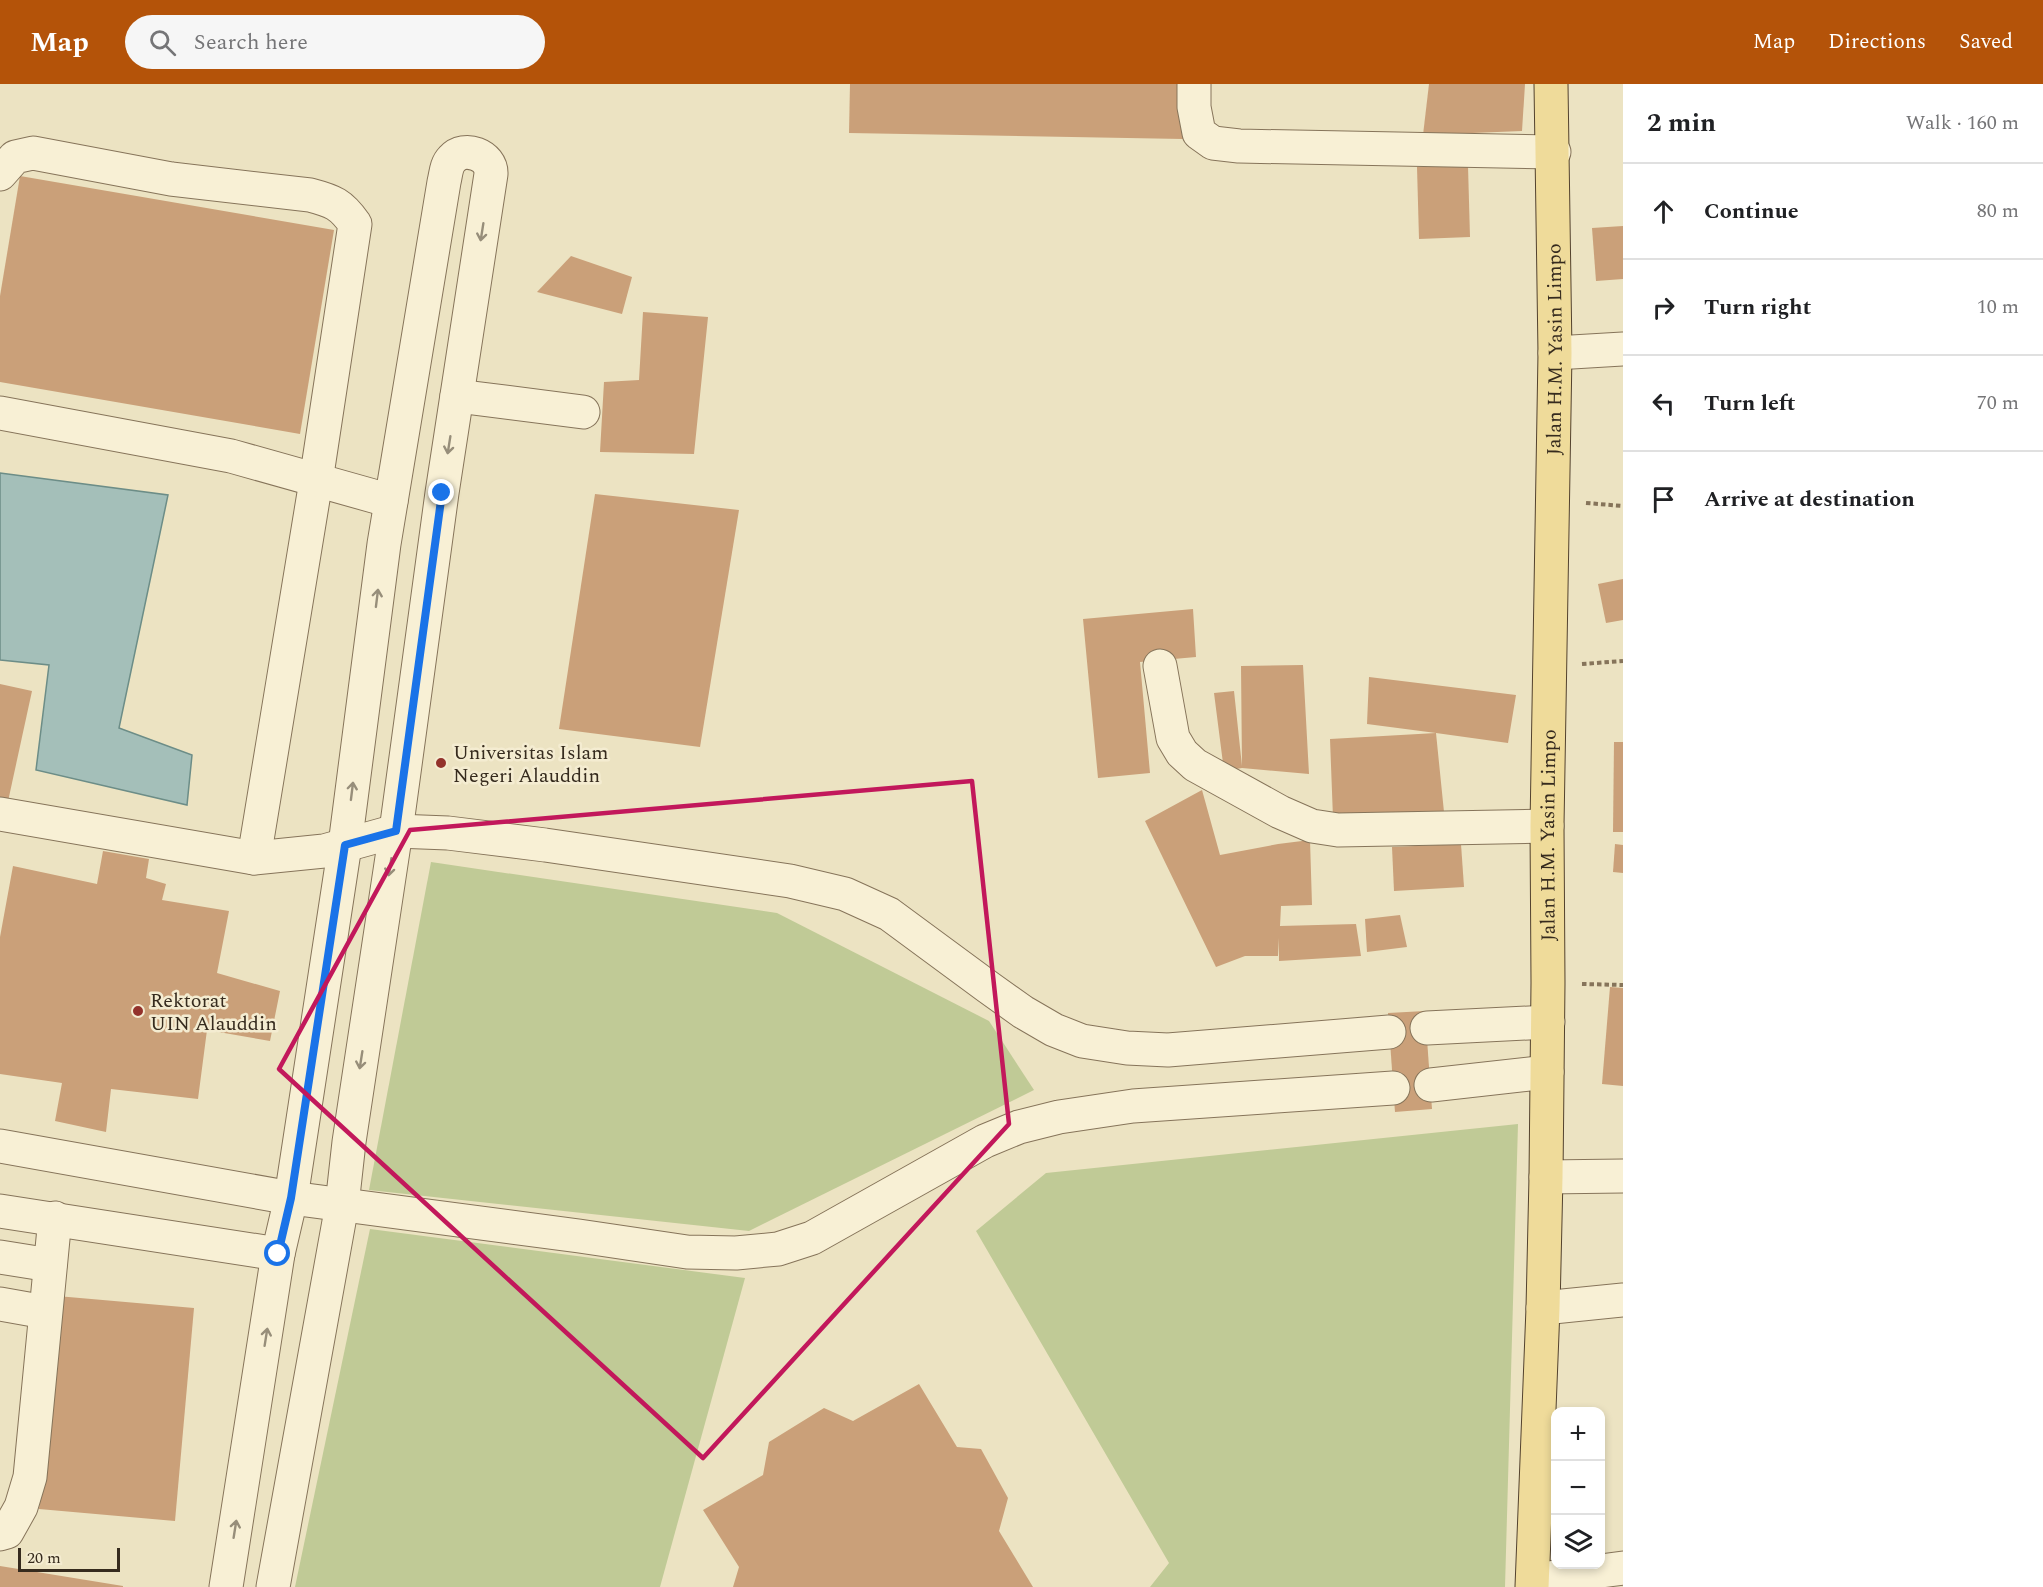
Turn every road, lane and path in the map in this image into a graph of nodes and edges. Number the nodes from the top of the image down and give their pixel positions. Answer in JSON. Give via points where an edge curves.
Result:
{"nodes":[{"id":1,"x":1194,"y":84,"type":"edge"},
{"id":2,"x":1551,"y":84,"type":"edge"},
{"id":3,"x":1554,"y":153,"type":"junction"},
{"id":4,"x":0,"y":174,"type":"edge"},
{"id":5,"x":1623,"y":349,"type":"edge"},
{"id":6,"x":1556,"y":353,"type":"junction"},
{"id":7,"x":457,"y":396,"type":"junction"},
{"id":8,"x":583,"y":412,"type":"dead end"},
{"id":9,"x":0,"y":413,"type":"edge"},
{"id":10,"x":316,"y":481,"type":"junction"},
{"id":11,"x":391,"y":501,"type":"junction"},
{"id":12,"x":1623,"y":661,"type":"edge"},
{"id":13,"x":1160,"y":666,"type":"dead end"},
{"id":14,"x":1551,"y":666,"type":"junction"},
{"id":15,"x":0,"y":814,"type":"edge"},
{"id":16,"x":1547,"y":826,"type":"junction"},
{"id":17,"x":396,"y":831,"type":"junction"},
{"id":18,"x":345,"y":845,"type":"junction"},
{"id":19,"x":254,"y":858,"type":"junction"},
{"id":20,"x":1548,"y":983,"type":"junction"},
{"id":21,"x":1623,"y":985,"type":"edge"},
{"id":22,"x":1548,"y":1022,"type":"junction"},
{"id":23,"x":1426,"y":1028,"type":"dead end"},
{"id":24,"x":1389,"y":1032,"type":"dead end"},
{"id":25,"x":1547,"y":1072,"type":"junction"},
{"id":26,"x":1431,"y":1085,"type":"dead end"},
{"id":27,"x":1393,"y":1088,"type":"dead end"},
{"id":28,"x":0,"y":1146,"type":"edge"},
{"id":29,"x":1623,"y":1176,"type":"edge"},
{"id":30,"x":1546,"y":1177,"type":"junction"},
{"id":31,"x":291,"y":1198,"type":"junction"},
{"id":32,"x":342,"y":1205,"type":"junction"},
{"id":33,"x":0,"y":1211,"type":"edge"},
{"id":34,"x":55,"y":1218,"type":"junction"},
{"id":35,"x":278,"y":1254,"type":"junction"},
{"id":36,"x":0,"y":1257,"type":"edge"},
{"id":37,"x":50,"y":1265,"type":"junction"},
{"id":38,"x":1623,"y":1300,"type":"edge"},
{"id":39,"x":0,"y":1304,"type":"edge"},
{"id":40,"x":1543,"y":1308,"type":"junction"},
{"id":41,"x":45,"y":1312,"type":"junction"},
{"id":42,"x":0,"y":1533,"type":"edge"},
{"id":43,"x":1623,"y":1568,"type":"edge"},
{"id":44,"x":1532,"y":1584,"type":"edge"},
{"id":45,"x":226,"y":1587,"type":"edge"},
{"id":46,"x":273,"y":1587,"type":"edge"}],
"edges":[{"from":1,"to":3,"type":"street","via":[[1199,133],[1213,143]]},
{"from":2,"to":3,"type":"main road","name":"Jalan H.M. Yasin Limpo"},
{"from":3,"to":6,"type":"main road","name":"Jalan H.M. Yasin Limpo"},
{"from":4,"to":10,"type":"street","via":[[15,157],[33,153],[171,179],[310,195],[332,201],[345,210],[355,225]]},
{"from":5,"to":6,"type":"street"},
{"from":6,"to":14,"type":"main road","name":"Jalan H.M. Yasin Limpo"},
{"from":7,"to":8,"type":"street"},
{"from":11,"to":7,"type":"street","one_way":true,"via":[[444,182],[453,158],[471,152],[492,168]]},
{"from":7,"to":17,"type":"street","one_way":true},
{"from":9,"to":10,"type":"street","via":[[231,456]]},
{"from":10,"to":11,"type":"street"},
{"from":10,"to":19,"type":"street"},
{"from":18,"to":11,"type":"street","one_way":true},
{"from":12,"to":14,"type":"path"},
{"from":13,"to":16,"type":"street","via":[[1173,738],[1182,753],[1195,765],[1312,826],[1338,830]]},
{"from":14,"to":16,"type":"main road","name":"Jalan H.M. Yasin Limpo"},
{"from":15,"to":19,"type":"street"},
{"from":16,"to":20,"type":"main road","name":"Jalan H.M. Yasin Limpo"},
{"from":17,"to":18,"type":"street"},
{"from":17,"to":24,"type":"street","via":[[448,832],[545,844],[790,881],[845,894],[889,914],[1023,1012],[1082,1041],[1168,1050]]},
{"from":17,"to":32,"type":"street","one_way":true},
{"from":18,"to":19,"type":"street"},
{"from":18,"to":31,"type":"street"},
{"from":20,"to":21,"type":"path"},
{"from":20,"to":22,"type":"main road","name":"Jalan H.M. Yasin Limpo"},
{"from":22,"to":23,"type":"street"},
{"from":22,"to":25,"type":"main road","name":"Jalan H.M. Yasin Limpo"},
{"from":25,"to":26,"type":"street"},
{"from":25,"to":30,"type":"main road","name":"Jalan H.M. Yasin Limpo"},
{"from":27,"to":32,"type":"street","via":[[1134,1106],[1059,1117],[985,1141],[812,1238],[778,1249],[687,1252]]},
{"from":28,"to":31,"type":"street"},
{"from":29,"to":30,"type":"street"},
{"from":30,"to":40,"type":"main road","name":"Jalan H.M. Yasin Limpo"},
{"from":31,"to":32,"type":"street"},
{"from":31,"to":35,"type":"street"},
{"from":32,"to":46,"type":"street"},
{"from":33,"to":34,"type":"street"},
{"from":34,"to":35,"type":"street"},
{"from":34,"to":37,"type":"street"},
{"from":45,"to":35,"type":"street","one_way":true},
{"from":36,"to":37,"type":"street"},
{"from":37,"to":41,"type":"street"},
{"from":38,"to":40,"type":"street"},
{"from":39,"to":41,"type":"street"},
{"from":40,"to":44,"type":"main road","name":"Jalan H.M. Yasin Limpo"},
{"from":41,"to":42,"type":"street","via":[[30,1477],[21,1507],[7,1532]]},
{"from":43,"to":44,"type":"street"}]}
